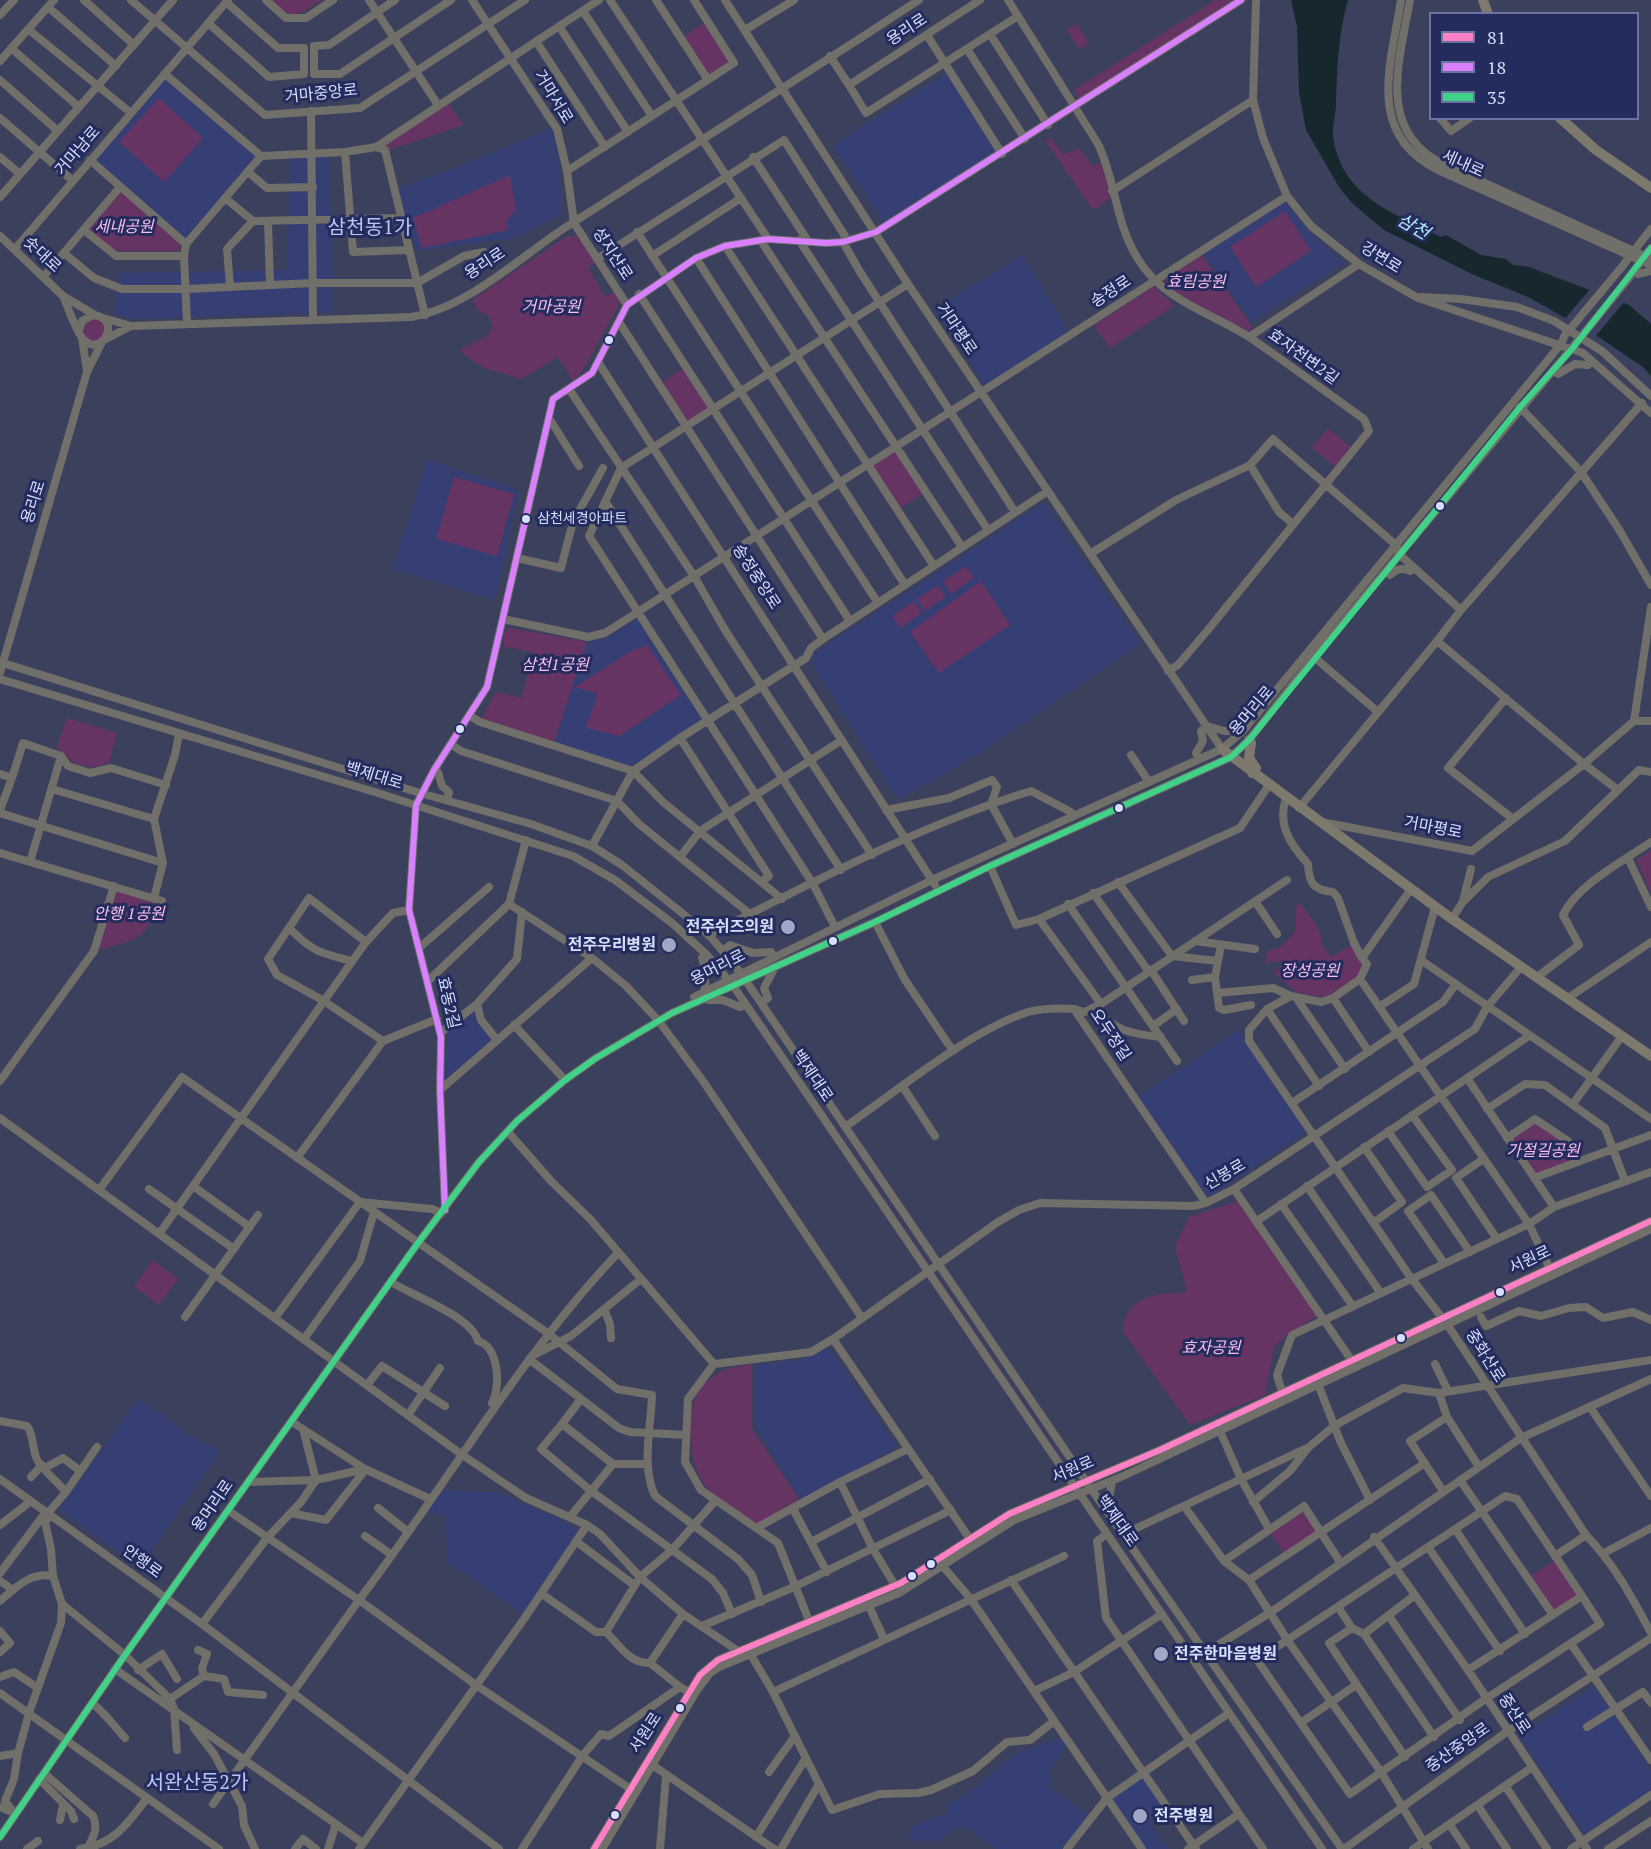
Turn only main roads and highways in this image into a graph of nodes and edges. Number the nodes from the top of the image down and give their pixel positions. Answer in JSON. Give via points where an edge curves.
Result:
{"nodes":[{"id":1,"x":1562,"y":120,"type":"edge"},
{"id":2,"x":1651,"y":188,"type":"edge"},
{"id":3,"x":1246,"y":736,"type":"road end"},
{"id":4,"x":1222,"y":748,"type":"road end"},
{"id":5,"x":1252,"y":773,"type":"junction"},
{"id":6,"x":1651,"y":1056,"type":"edge"}],
"edges":[{"from":1,"to":2,"type":"main road","via":[[1596,150]]},
{"from":3,"to":5,"type":"main road","via":[[1251,743],[1249,758],[1256,768]]},
{"from":4,"to":5,"type":"main road","name":"거마평로"},
{"from":5,"to":6,"type":"main road","name":"거마평로","via":[[1452,919]]}]}
